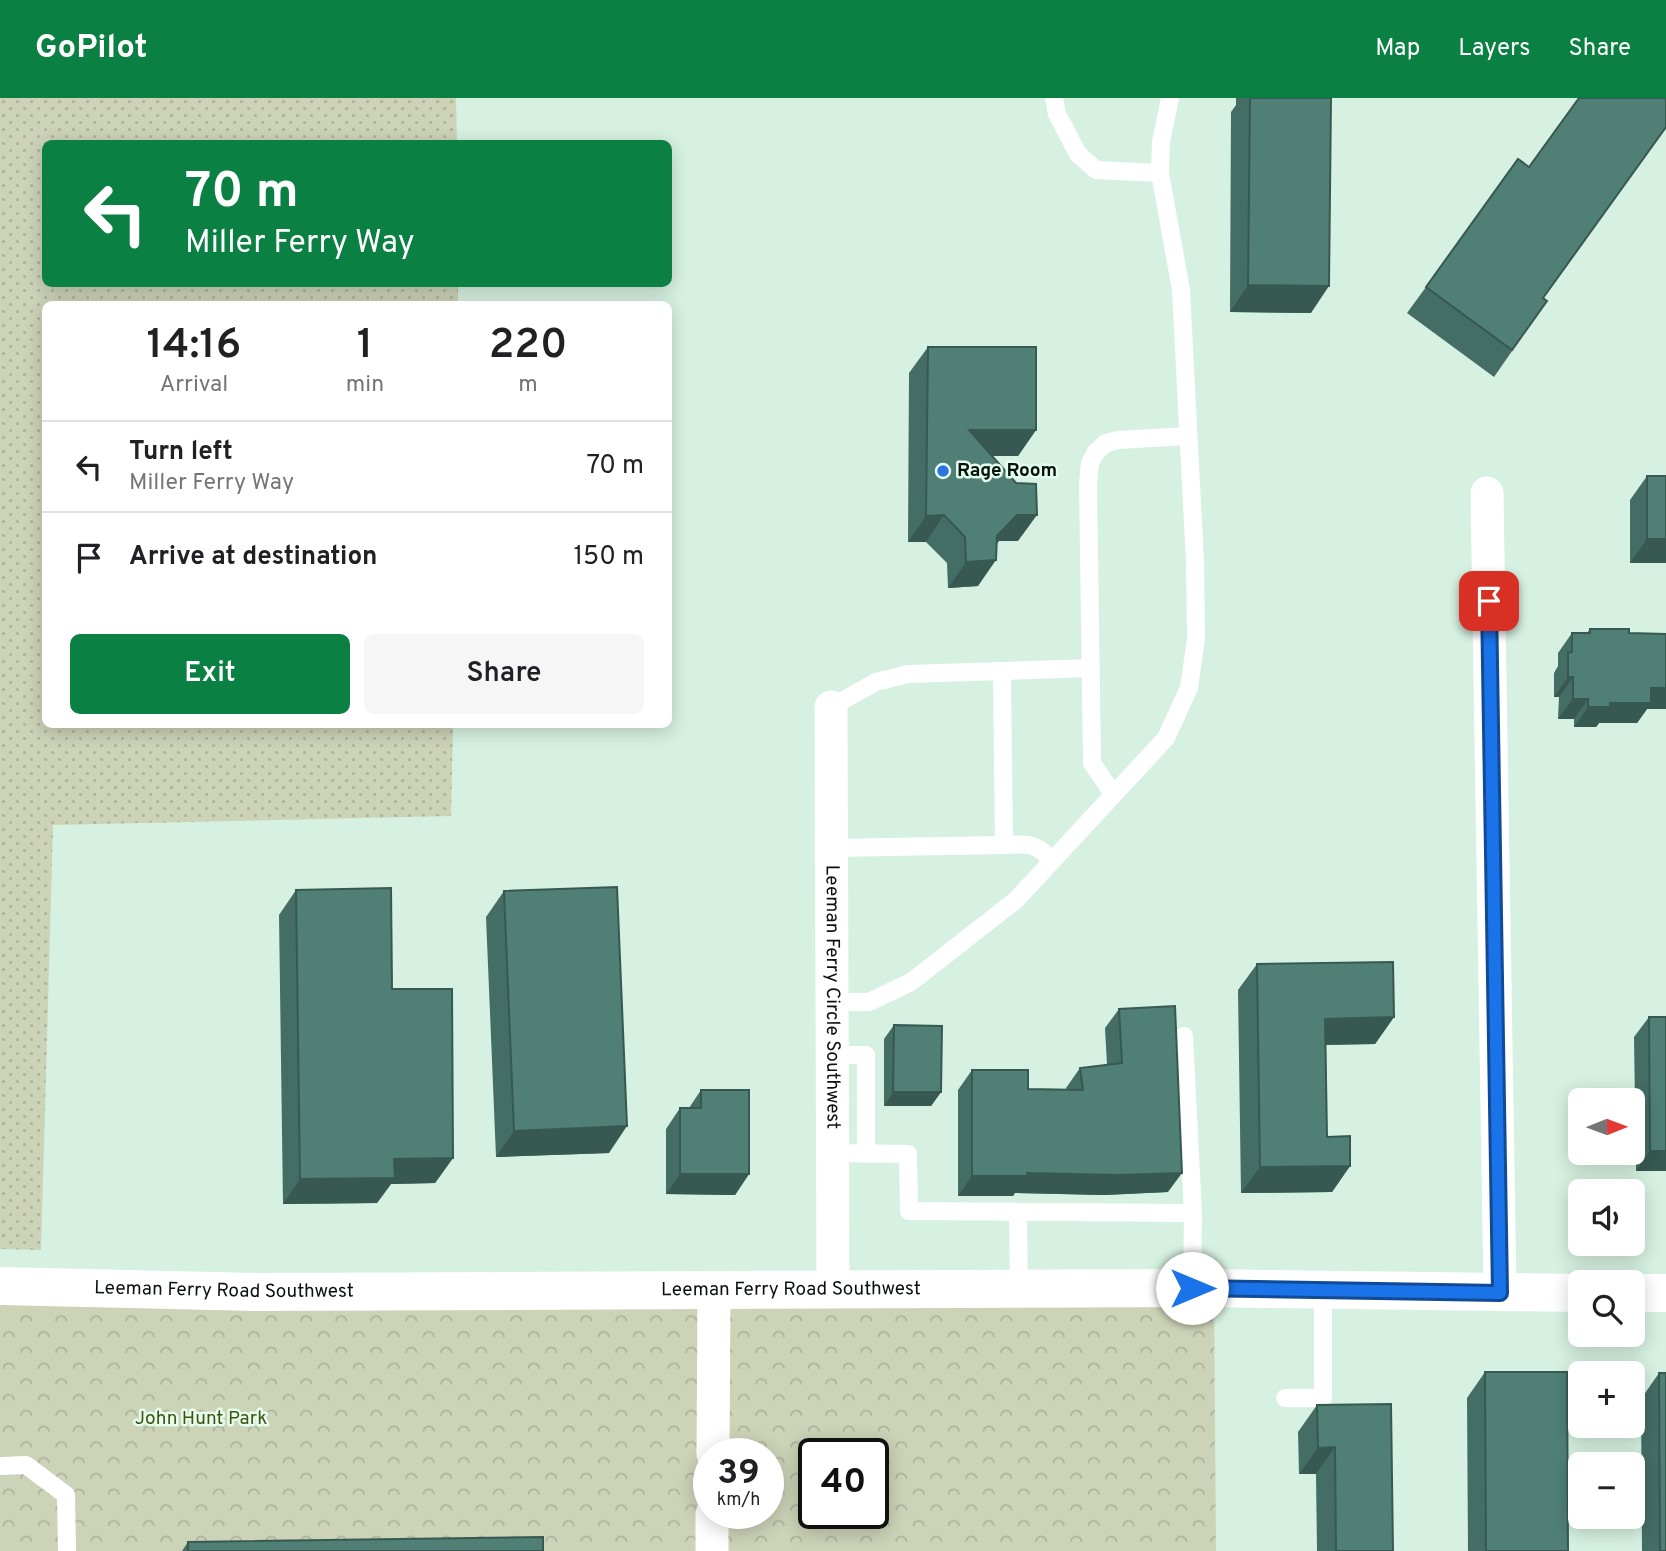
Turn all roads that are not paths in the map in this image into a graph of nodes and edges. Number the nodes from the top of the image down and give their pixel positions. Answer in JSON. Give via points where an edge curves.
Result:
{"nodes":[{"id":1,"x":1054,"y":98,"type":"edge"},
{"id":2,"x":1170,"y":98,"type":"edge"},
{"id":3,"x":1160,"y":173,"type":"junction"},
{"id":4,"x":1188,"y":436,"type":"junction"},
{"id":5,"x":1487,"y":493,"type":"dead end"},
{"id":6,"x":1091,"y":668,"type":"junction"},
{"id":7,"x":1002,"y":671,"type":"junction"},
{"id":8,"x":831,"y":707,"type":"joint"},
{"id":9,"x":1113,"y":794,"type":"junction"},
{"id":10,"x":1004,"y":845,"type":"junction"},
{"id":11,"x":831,"y":848,"type":"junction"},
{"id":12,"x":1052,"y":860,"type":"junction"},
{"id":13,"x":832,"y":1002,"type":"junction"},
{"id":14,"x":1184,"y":1036,"type":"dead end"},
{"id":15,"x":832,"y":1055,"type":"junction"},
{"id":16,"x":833,"y":1153,"type":"junction"},
{"id":17,"x":866,"y":1153,"type":"junction"},
{"id":18,"x":1018,"y":1212,"type":"junction"},
{"id":19,"x":1193,"y":1213,"type":"junction"},
{"id":20,"x":0,"y":1286,"type":"edge"},
{"id":21,"x":1019,"y":1288,"type":"junction"},
{"id":22,"x":1192,"y":1288,"type":"junction"},
{"id":23,"x":834,"y":1289,"type":"junction"},
{"id":24,"x":714,"y":1290,"type":"junction"},
{"id":25,"x":1323,"y":1290,"type":"junction"},
{"id":26,"x":1500,"y":1293,"type":"junction"},
{"id":27,"x":1568,"y":1293,"type":"edge"},
{"id":28,"x":1645,"y":1293,"type":"edge"},
{"id":29,"x":1666,"y":1293,"type":"edge"},
{"id":30,"x":1285,"y":1398,"type":"dead end"},
{"id":31,"x":713,"y":1438,"type":"edge"},
{"id":32,"x":0,"y":1466,"type":"edge"},
{"id":33,"x":712,"y":1529,"type":"edge"},
{"id":34,"x":67,"y":1551,"type":"edge"},
{"id":35,"x":712,"y":1551,"type":"edge"}],
"edges":[{"from":1,"to":3,"type":"lane","via":[[1057,114],[1078,154],[1096,170]]},
{"from":2,"to":3,"type":"lane"},
{"from":3,"to":4,"type":"lane","via":[[1181,290]]},
{"from":4,"to":6,"type":"lane","via":[[1106,443],[1090,463]]},
{"from":4,"to":9,"type":"lane","via":[[1196,626],[1189,688],[1166,738]]},
{"from":5,"to":26,"type":"street"},
{"from":6,"to":7,"type":"lane"},
{"from":6,"to":9,"type":"lane","via":[[1092,763]]},
{"from":7,"to":8,"type":"lane","via":[[908,674],[876,682]]},
{"from":7,"to":10,"type":"lane"},
{"from":8,"to":11,"type":"street","name":"Leeman Ferry Circle Southwest"},
{"from":9,"to":12,"type":"lane"},
{"from":10,"to":11,"type":"lane"},
{"from":10,"to":12,"type":"lane","via":[[1037,846]]},
{"from":11,"to":13,"type":"street","name":"Leeman Ferry Circle Southwest"},
{"from":12,"to":13,"type":"lane","via":[[1016,900],[911,982],[869,1002]]},
{"from":13,"to":15,"type":"street","name":"Leeman Ferry Circle Southwest"},
{"from":14,"to":19,"type":"lane"},
{"from":15,"to":16,"type":"street","name":"Leeman Ferry Circle Southwest"},
{"from":15,"to":17,"type":"lane","via":[[866,1055]]},
{"from":16,"to":17,"type":"lane"},
{"from":16,"to":23,"type":"street","name":"Leeman Ferry Circle Southwest"},
{"from":17,"to":18,"type":"lane","via":[[908,1154],[909,1211]]},
{"from":18,"to":19,"type":"lane"},
{"from":18,"to":21,"type":"lane"},
{"from":19,"to":22,"type":"lane"},
{"from":20,"to":24,"type":"street","name":"Leeman Ferry Road Southwest","via":[[257,1292]]},
{"from":21,"to":22,"type":"street","name":"Leeman Ferry Road Southwest"},
{"from":21,"to":23,"type":"street","name":"Leeman Ferry Road Southwest"},
{"from":22,"to":25,"type":"street","name":"Leeman Ferry Road Southwest"},
{"from":23,"to":24,"type":"street","name":"Leeman Ferry Road Southwest"},
{"from":24,"to":31,"type":"street"},
{"from":25,"to":26,"type":"street","name":"Leeman Ferry Road Southwest"},
{"from":25,"to":30,"type":"lane","via":[[1323,1398]]},
{"from":26,"to":27,"type":"street","name":"Leeman Ferry Road Southwest"},
{"from":28,"to":29,"type":"street"},
{"from":32,"to":34,"type":"lane","via":[[26,1465],[66,1495]]},
{"from":33,"to":35,"type":"street"}]}
